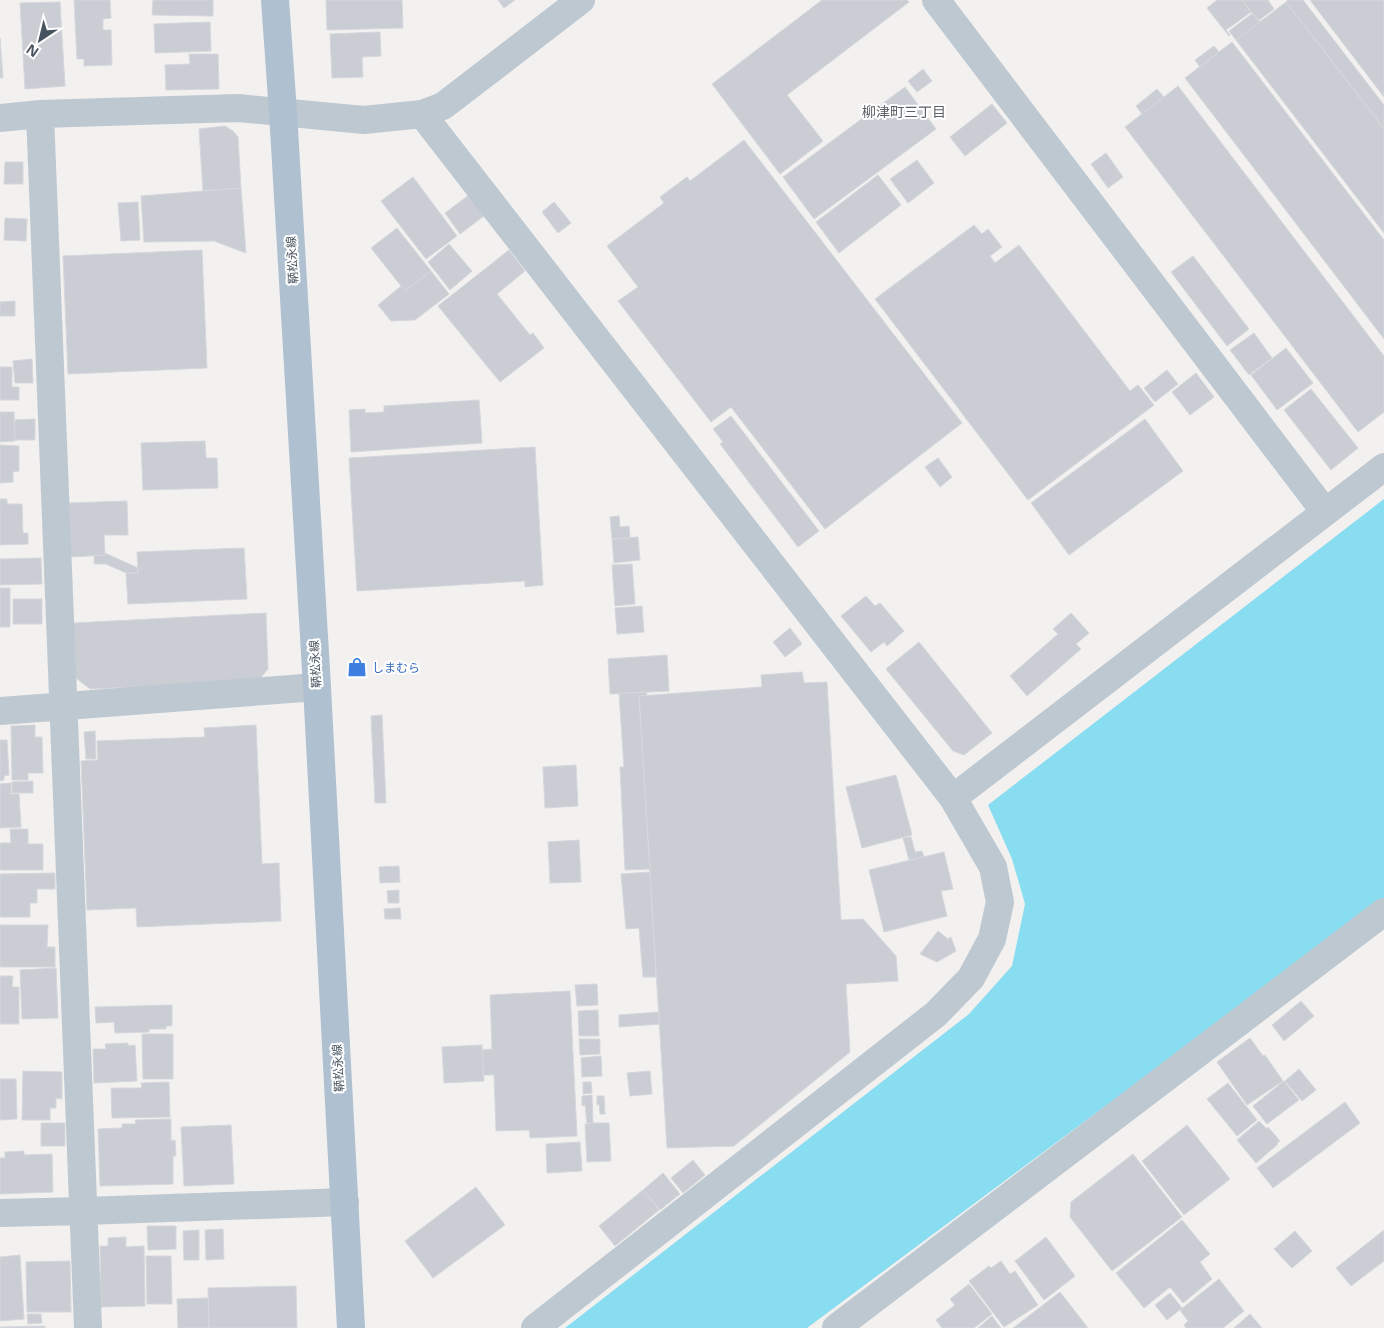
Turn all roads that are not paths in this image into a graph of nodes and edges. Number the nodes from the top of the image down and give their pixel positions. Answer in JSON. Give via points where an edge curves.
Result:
{"nodes":[{"id":1,"x":275,"y":0,"type":"edge"},
{"id":2,"x":582,"y":0,"type":"edge"},
{"id":3,"x":936,"y":0,"type":"edge"},
{"id":4,"x":283,"y":112,"type":"junction"},
{"id":5,"x":40,"y":114,"type":"junction"},
{"id":6,"x":422,"y":114,"type":"junction"},
{"id":7,"x":0,"y":118,"type":"edge"},
{"id":8,"x":1384,"y":467,"type":"edge"},
{"id":9,"x":1325,"y":512,"type":"junction"},
{"id":10,"x":317,"y":688,"type":"junction"},
{"id":11,"x":63,"y":707,"type":"junction"},
{"id":12,"x":0,"y":711,"type":"edge"},
{"id":13,"x":953,"y":798,"type":"junction"},
{"id":14,"x":1384,"y":912,"type":"edge"},
{"id":15,"x":345,"y":1202,"type":"junction"},
{"id":16,"x":84,"y":1211,"type":"junction"},
{"id":17,"x":0,"y":1213,"type":"edge"},
{"id":18,"x":88,"y":1328,"type":"edge"},
{"id":19,"x":351,"y":1328,"type":"edge"},
{"id":20,"x":536,"y":1328,"type":"edge"},
{"id":21,"x":836,"y":1328,"type":"edge"}],
"edges":[{"from":1,"to":4,"type":"main road","name":"鞆松永線"},
{"from":2,"to":6,"type":"street","via":[[443,106]]},
{"from":3,"to":9,"type":"street"},
{"from":4,"to":5,"type":"street","via":[[238,108]]},
{"from":4,"to":6,"type":"street","via":[[364,120]]},
{"from":4,"to":10,"type":"main road","name":"鞆松永線"},
{"from":5,"to":7,"type":"street"},
{"from":5,"to":11,"type":"street"},
{"from":6,"to":13,"type":"street"},
{"from":8,"to":9,"type":"street"},
{"from":9,"to":13,"type":"street"},
{"from":10,"to":11,"type":"street"},
{"from":10,"to":15,"type":"main road","name":"鞆松永線"},
{"from":11,"to":12,"type":"street"},
{"from":11,"to":16,"type":"street"},
{"from":13,"to":20,"type":"street","via":[[993,867],[1000,902],[992,939],[971,978],[936,1014]]},
{"from":14,"to":21,"type":"street"},
{"from":15,"to":16,"type":"street"},
{"from":15,"to":19,"type":"main road","name":"鞆松永線"},
{"from":16,"to":17,"type":"street"},
{"from":16,"to":18,"type":"street"}]}
